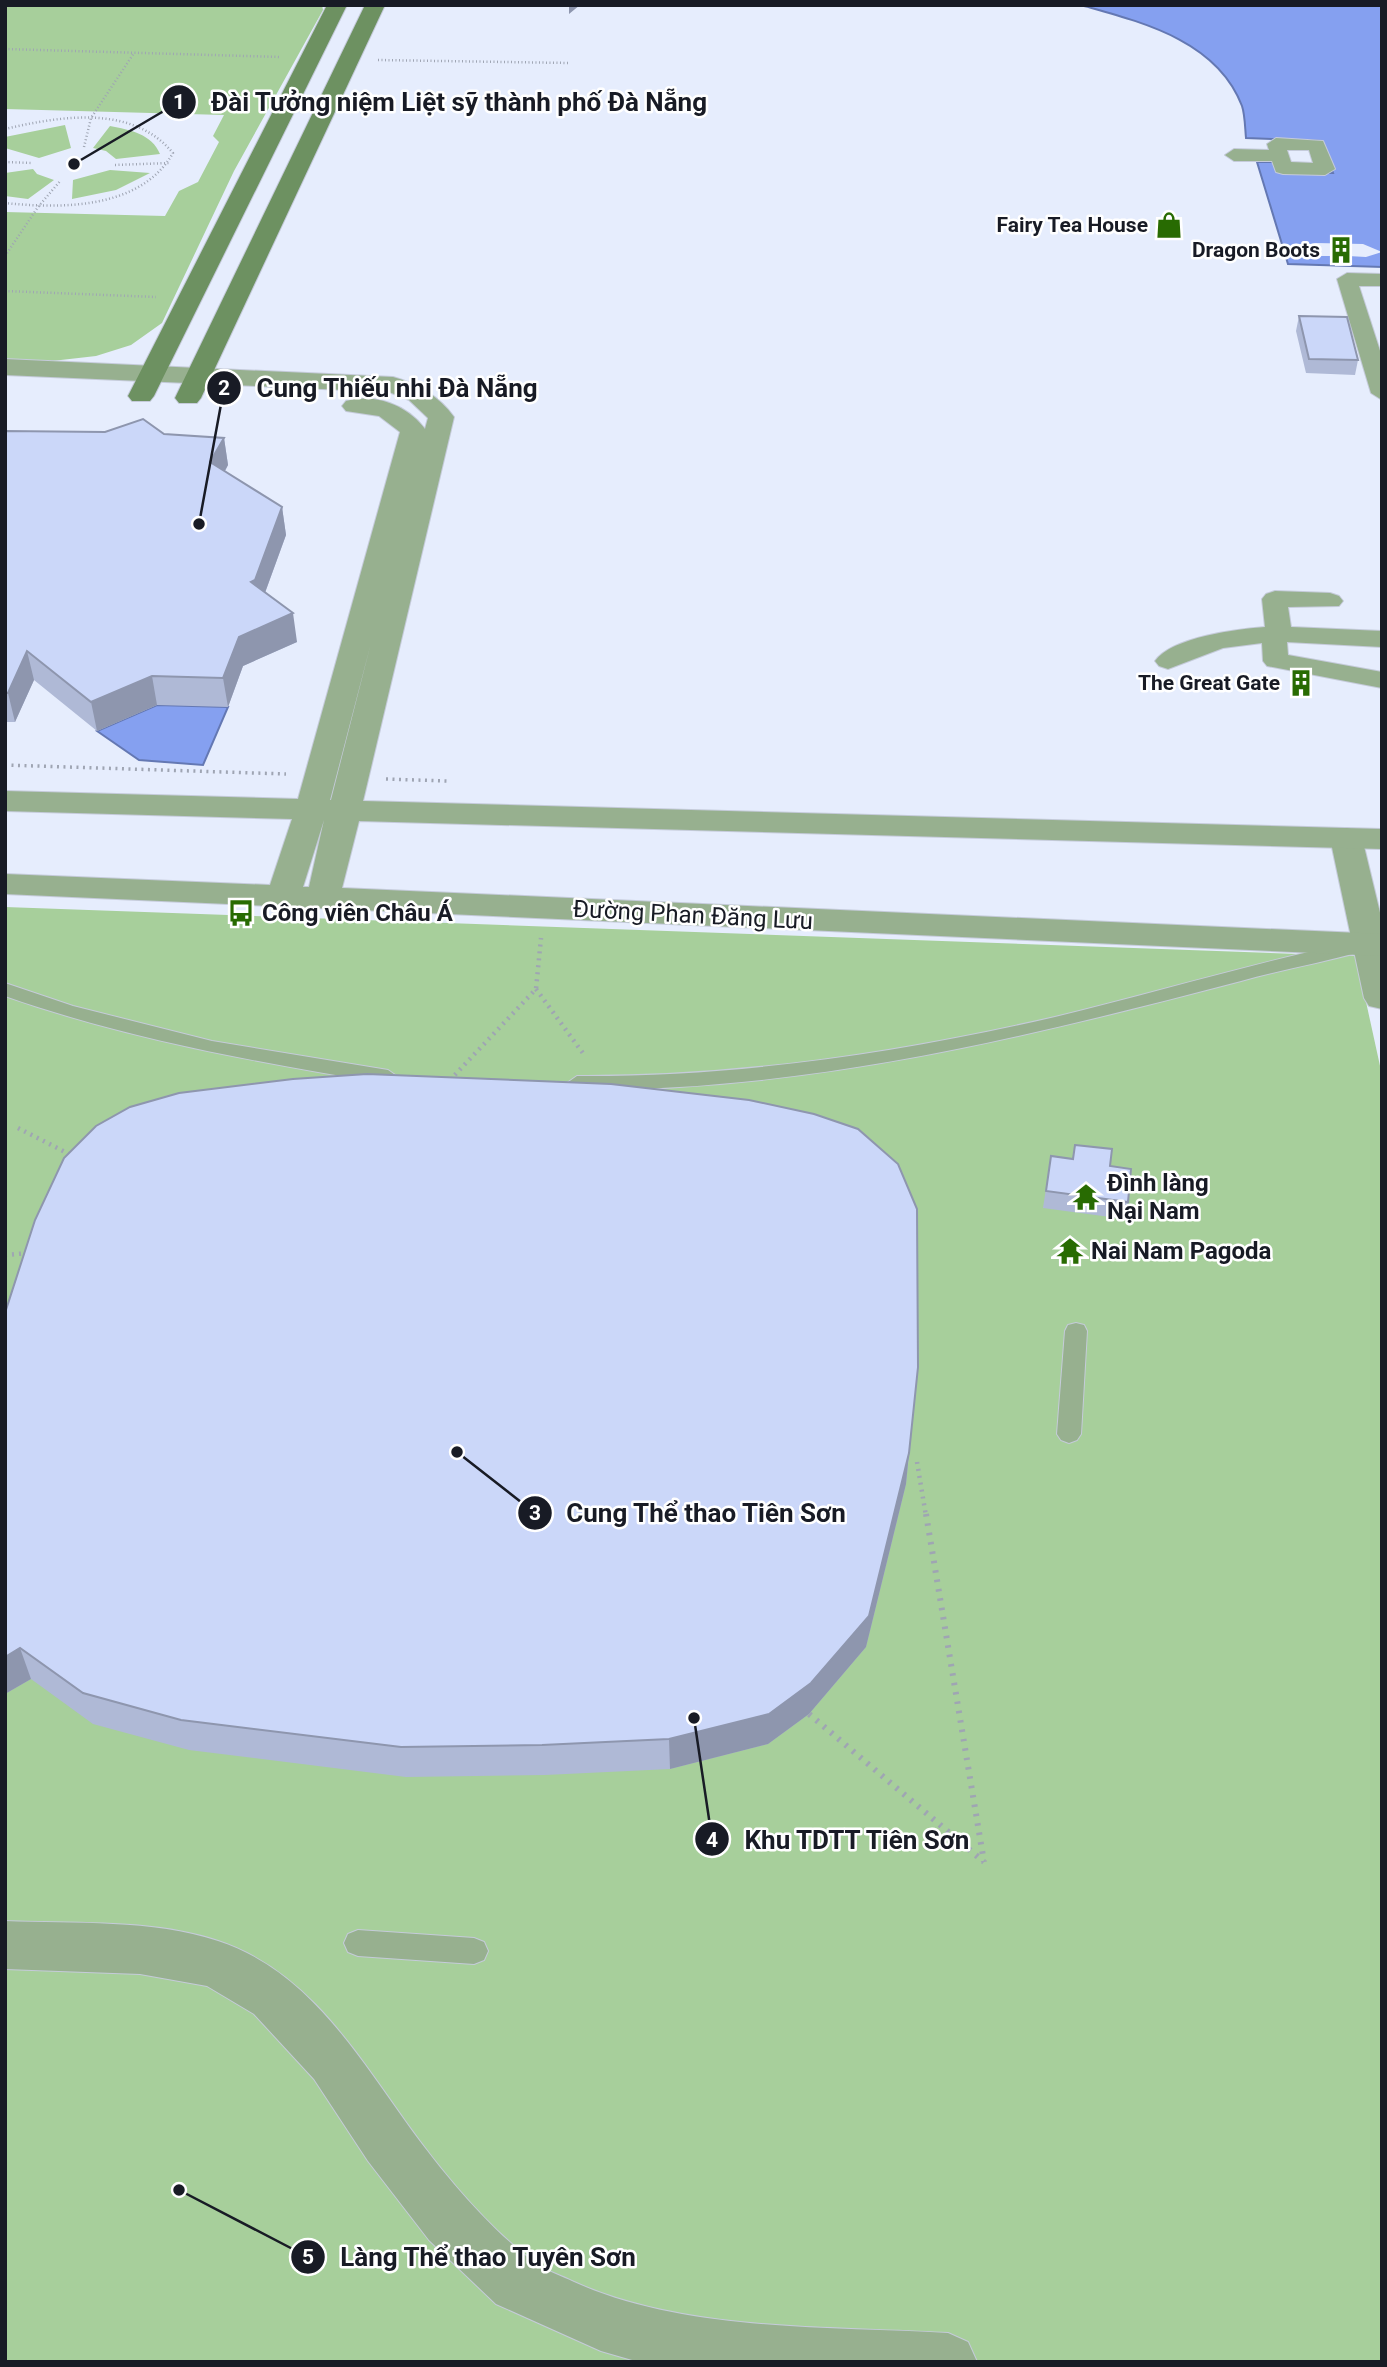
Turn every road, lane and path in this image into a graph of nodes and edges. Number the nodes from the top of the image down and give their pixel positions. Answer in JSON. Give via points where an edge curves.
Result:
{"nodes":[{"id":1,"x":337,"y":5,"type":"edge"},
{"id":2,"x":375,"y":5,"type":"edge"},
{"id":3,"x":5,"y":49,"type":"edge"},
{"id":4,"x":134,"y":53,"type":"junction"},
{"id":5,"x":291,"y":57,"type":"dead end"},
{"id":6,"x":370,"y":60,"type":"dead end"},
{"id":7,"x":569,"y":63,"type":"dead end"},
{"id":8,"x":289,"y":97,"type":"junction"},
{"id":9,"x":329,"y":98,"type":"junction"},
{"id":10,"x":91,"y":118,"type":"junction"},
{"id":11,"x":5,"y":129,"type":"edge"},
{"id":12,"x":84,"y":147,"type":"dead end"},
{"id":13,"x":1234,"y":155,"type":"dead end"},
{"id":14,"x":1280,"y":156,"type":"dead end"},
{"id":15,"x":5,"y":162,"type":"edge"},
{"id":16,"x":33,"y":163,"type":"dead end"},
{"id":17,"x":169,"y":163,"type":"junction"},
{"id":18,"x":115,"y":164,"type":"dead end"},
{"id":19,"x":61,"y":180,"type":"dead end"},
{"id":20,"x":5,"y":203,"type":"edge"},
{"id":21,"x":38,"y":207,"type":"junction"},
{"id":22,"x":215,"y":247,"type":"junction"},
{"id":23,"x":260,"y":248,"type":"junction"},
{"id":24,"x":5,"y":256,"type":"edge"},
{"id":25,"x":1339,"y":256,"type":"dead end"},
{"id":26,"x":1347,"y":279,"type":"junction"},
{"id":27,"x":1382,"y":280,"type":"edge"},
{"id":28,"x":5,"y":291,"type":"edge"},
{"id":29,"x":168,"y":297,"type":"dead end"},
{"id":30,"x":5,"y":367,"type":"edge"},
{"id":31,"x":147,"y":385,"type":"junction"},
{"id":32,"x":194,"y":387,"type":"junction"},
{"id":33,"x":5,"y":391,"type":"edge"},
{"id":34,"x":1382,"y":393,"type":"edge"},
{"id":35,"x":1330,"y":601,"type":"dead end"},
{"id":36,"x":1276,"y":635,"type":"junction"},
{"id":37,"x":1382,"y":639,"type":"edge"},
{"id":38,"x":1168,"y":661,"type":"dead end"},
{"id":39,"x":1382,"y":680,"type":"edge"},
{"id":40,"x":5,"y":765,"type":"edge"},
{"id":41,"x":288,"y":774,"type":"dead end"},
{"id":42,"x":5,"y":801,"type":"edge"},
{"id":43,"x":311,"y":810,"type":"junction"},
{"id":44,"x":345,"y":810,"type":"junction"},
{"id":45,"x":1346,"y":838,"type":"junction"},
{"id":46,"x":1382,"y":839,"type":"edge"},
{"id":47,"x":5,"y":884,"type":"edge"},
{"id":48,"x":283,"y":897,"type":"junction"},
{"id":49,"x":323,"y":899,"type":"junction"},
{"id":50,"x":542,"y":935,"type":"dead end"},
{"id":51,"x":1376,"y":945,"type":"edge"},
{"id":52,"x":5,"y":989,"type":"edge"},
{"id":53,"x":536,"y":989,"type":"junction"},
{"id":54,"x":1382,"y":998,"type":"edge"},
{"id":55,"x":410,"y":1078,"type":"edge"},
{"id":56,"x":554,"y":1083,"type":"edge"},
{"id":57,"x":605,"y":1084,"type":"junction"},
{"id":58,"x":440,"y":1087,"type":"edge"},
{"id":59,"x":18,"y":1128,"type":"dead end"},
{"id":60,"x":80,"y":1160,"type":"edge"},
{"id":61,"x":31,"y":1253,"type":"edge"},
{"id":62,"x":5,"y":1255,"type":"edge"},
{"id":63,"x":1076,"y":1331,"type":"dead end"},
{"id":64,"x":1069,"y":1434,"type":"dead end"},
{"id":65,"x":917,"y":1462,"type":"dead end"},
{"id":66,"x":809,"y":1714,"type":"edge"},
{"id":67,"x":358,"y":1942,"type":"dead end"},
{"id":68,"x":5,"y":1944,"type":"edge"},
{"id":69,"x":474,"y":1951,"type":"dead end"},
{"id":70,"x":948,"y":2362,"type":"edge"}],
"edges":[{"from":1,"to":8,"type":"main road"},
{"from":2,"to":9,"type":"main road"},
{"from":3,"to":4,"type":"path"},
{"from":4,"to":5,"type":"path"},
{"from":4,"to":10,"type":"path"},
{"from":6,"to":7,"type":"path"},
{"from":8,"to":9,"type":"main road"},
{"from":8,"to":22,"type":"main road"},
{"from":9,"to":23,"type":"main road"},
{"from":10,"to":11,"type":"path"},
{"from":10,"to":12,"type":"path"},
{"from":10,"to":17,"type":"path","via":[[148,129],[166,140],[173,153]]},
{"from":13,"to":14,"type":"street"},
{"from":15,"to":16,"type":"path"},
{"from":17,"to":18,"type":"path"},
{"from":17,"to":21,"type":"path","via":[[153,180],[128,192]]},
{"from":19,"to":21,"type":"path"},
{"from":20,"to":21,"type":"path"},
{"from":21,"to":24,"type":"path"},
{"from":22,"to":23,"type":"main road"},
{"from":22,"to":31,"type":"main road"},
{"from":23,"to":32,"type":"main road"},
{"from":25,"to":26,"type":"street"},
{"from":26,"to":27,"type":"street"},
{"from":26,"to":34,"type":"street"},
{"from":28,"to":29,"type":"path"},
{"from":30,"to":31,"type":"street"},
{"from":31,"to":32,"type":"street"},
{"from":31,"to":33,"type":"street"},
{"from":32,"to":43,"type":"street","via":[[383,408],[401,415],[413,431]]},
{"from":32,"to":44,"type":"street","via":[[393,385],[418,394],[442,417]]},
{"from":35,"to":36,"type":"street","via":[[1275,599]]},
{"from":36,"to":37,"type":"street"},
{"from":36,"to":38,"type":"street","via":[[1207,641]]},
{"from":36,"to":39,"type":"street","via":[[1276,661]]},
{"from":40,"to":41,"type":"path"},
{"from":42,"to":43,"type":"street"},
{"from":43,"to":44,"type":"street"},
{"from":43,"to":48,"type":"street"},
{"from":44,"to":45,"type":"street"},
{"from":44,"to":49,"type":"street"},
{"from":45,"to":46,"type":"street"},
{"from":45,"to":51,"type":"street"},
{"from":47,"to":48,"type":"street","name":"Đường Phan Đăng Lưu"},
{"from":48,"to":49,"type":"street","name":"Đường Phan Đăng Lưu"},
{"from":49,"to":51,"type":"street","name":"Đường Phan Đăng Lưu"},
{"from":50,"to":53,"type":"path"},
{"from":51,"to":54,"type":"street"},
{"from":51,"to":57,"type":"lane","via":[[1296,959],[1055,1023],[856,1064],[650,1086]]},
{"from":52,"to":55,"type":"lane","via":[[67,1011],[212,1048],[369,1076]]},
{"from":53,"to":57,"type":"path"},
{"from":53,"to":58,"type":"path"},
{"from":56,"to":57,"type":"lane"},
{"from":59,"to":60,"type":"path"},
{"from":61,"to":62,"type":"path"},
{"from":63,"to":64,"type":"lane"},
{"from":65,"to":66,"type":"path","via":[[984,1863]]},
{"from":67,"to":69,"type":"lane"},
{"from":68,"to":70,"type":"street","via":[[140,1950],[216,1964],[272,1997],[333,2061],[387,2142],[449,2220],[516,2284],[601,2323],[688,2346]]}]}
